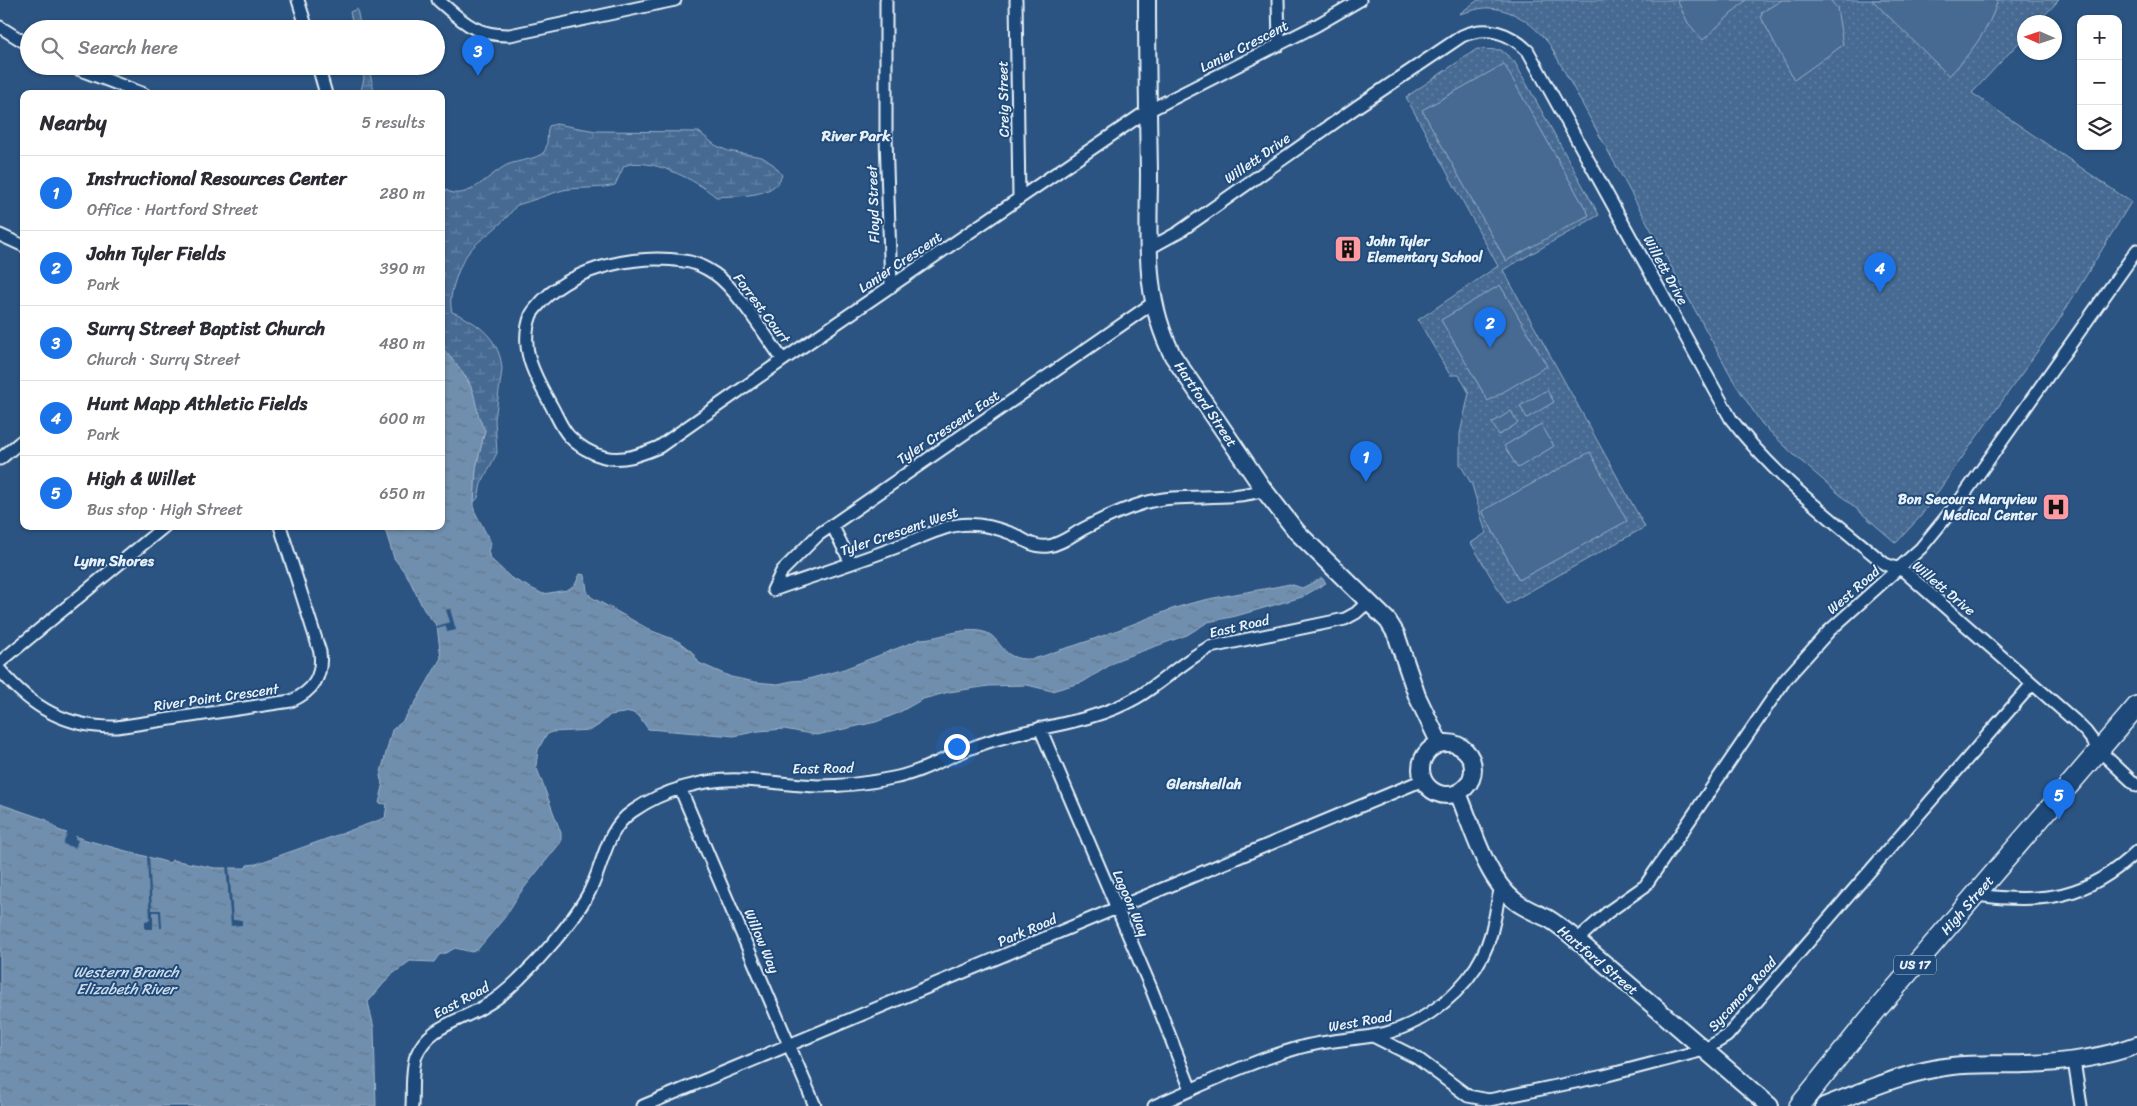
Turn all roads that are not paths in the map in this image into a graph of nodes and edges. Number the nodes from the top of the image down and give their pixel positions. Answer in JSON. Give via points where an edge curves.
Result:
{"nodes":[{"id":1,"x":298,"y":0,"type":"edge"},
{"id":2,"x":438,"y":0,"type":"edge"},
{"id":3,"x":675,"y":0,"type":"edge"},
{"id":4,"x":886,"y":0,"type":"edge"},
{"id":5,"x":1016,"y":0,"type":"edge"},
{"id":6,"x":1147,"y":0,"type":"edge"},
{"id":7,"x":1278,"y":0,"type":"edge"},
{"id":8,"x":1360,"y":0,"type":"edge"},
{"id":9,"x":304,"y":20,"type":"edge"},
{"id":10,"x":0,"y":27,"type":"edge"},
{"id":11,"x":20,"y":39,"type":"edge"},
{"id":12,"x":1279,"y":45,"type":"junction"},
{"id":13,"x":94,"y":75,"type":"edge"},
{"id":14,"x":321,"y":75,"type":"edge"},
{"id":15,"x":133,"y":90,"type":"edge"},
{"id":16,"x":325,"y":90,"type":"edge"},
{"id":17,"x":1148,"y":110,"type":"junction"},
{"id":18,"x":1020,"y":198,"type":"junction"},
{"id":19,"x":0,"y":235,"type":"edge"},
{"id":20,"x":20,"y":244,"type":"edge"},
{"id":21,"x":1148,"y":249,"type":"junction"},
{"id":22,"x":2137,"y":250,"type":"edge"},
{"id":23,"x":892,"y":287,"type":"junction"},
{"id":24,"x":1153,"y":303,"type":"junction"},
{"id":25,"x":530,"y":320,"type":"joint"},
{"id":26,"x":783,"y":360,"type":"junction"},
{"id":27,"x":20,"y":442,"type":"edge"},
{"id":28,"x":0,"y":459,"type":"edge"},
{"id":29,"x":1264,"y":490,"type":"junction"},
{"id":30,"x":832,"y":525,"type":"junction"},
{"id":31,"x":160,"y":530,"type":"edge"},
{"id":32,"x":281,"y":530,"type":"edge"},
{"id":33,"x":851,"y":563,"type":"junction"},
{"id":34,"x":1899,"y":569,"type":"junction"},
{"id":35,"x":772,"y":590,"type":"joint"},
{"id":36,"x":1369,"y":602,"type":"junction"},
{"id":37,"x":0,"y":662,"type":"edge"},
{"id":38,"x":0,"y":670,"type":"edge"},
{"id":39,"x":2032,"y":684,"type":"junction"},
{"id":40,"x":2137,"y":706,"type":"edge"},
{"id":41,"x":1040,"y":728,"type":"junction"},
{"id":42,"x":1440,"y":744,"type":"junction"},
{"id":43,"x":2099,"y":750,"type":"junction"},
{"id":44,"x":1423,"y":780,"type":"junction"},
{"id":45,"x":2137,"y":786,"type":"edge"},
{"id":46,"x":680,"y":788,"type":"junction"},
{"id":47,"x":1458,"y":793,"type":"junction"},
{"id":48,"x":2137,"y":851,"type":"edge"},
{"id":49,"x":1501,"y":888,"type":"junction"},
{"id":50,"x":1976,"y":895,"type":"junction"},
{"id":51,"x":1117,"y":908,"type":"junction"},
{"id":52,"x":1577,"y":940,"type":"junction"},
{"id":53,"x":1373,"y":1036,"type":"junction"},
{"id":54,"x":790,"y":1045,"type":"junction"},
{"id":55,"x":2137,"y":1045,"type":"edge"},
{"id":56,"x":1704,"y":1050,"type":"junction"},
{"id":57,"x":2074,"y":1061,"type":"junction"},
{"id":58,"x":1191,"y":1090,"type":"junction"},
{"id":59,"x":412,"y":1106,"type":"edge"},
{"id":60,"x":643,"y":1106,"type":"edge"},
{"id":61,"x":815,"y":1106,"type":"edge"},
{"id":62,"x":1154,"y":1106,"type":"edge"},
{"id":63,"x":1770,"y":1106,"type":"edge"},
{"id":64,"x":1799,"y":1106,"type":"edge"},
{"id":65,"x":1824,"y":1106,"type":"edge"},
{"id":66,"x":2081,"y":1106,"type":"edge"}],
"edges":[{"from":1,"to":9,"type":"street"},
{"from":2,"to":3,"type":"street","via":[[468,26],[496,35],[510,35]]},
{"from":4,"to":23,"type":"street","name":"Floyd Street","via":[[886,137]]},
{"from":5,"to":18,"type":"street","name":"Creig Street"},
{"from":6,"to":17,"type":"street","name":"Hartford Street"},
{"from":7,"to":12,"type":"street"},
{"from":8,"to":12,"type":"street","name":"Lanier Crescent"},
{"from":10,"to":11,"type":"street"},
{"from":12,"to":17,"type":"street","name":"Lanier Crescent"},
{"from":13,"to":15,"type":"street"},
{"from":14,"to":16,"type":"street"},
{"from":17,"to":18,"type":"street","name":"Lanier Crescent"},
{"from":17,"to":21,"type":"street","name":"Hartford Street"},
{"from":18,"to":23,"type":"street","name":"Lanier Crescent"},
{"from":19,"to":20,"type":"street"},
{"from":21,"to":24,"type":"street","name":"Hartford Street"},
{"from":21,"to":34,"type":"street","name":"Willett Drive","via":[[1179,232],[1462,36],[1480,30],[1501,32],[1528,51],[1731,419],[1786,481],[1885,564]]},
{"from":22,"to":34,"type":"street","name":"West Road","via":[[1963,496],[1921,548]]},
{"from":23,"to":26,"type":"street","name":"Lanier Crescent"},
{"from":24,"to":29,"type":"street","name":"Hartford Street","via":[[1160,329],[1173,356]]},
{"from":24,"to":30,"type":"street","name":"Tyler Crescent East"},
{"from":25,"to":26,"type":"street","name":"Forrest Court","via":[[532,312],[563,284],[594,269],[630,262],[683,260],[704,267],[728,285]]},
{"from":25,"to":26,"type":"street","name":"Lanier Crescent","via":[[526,340],[531,368],[568,436],[591,452],[610,458],[630,457],[659,448]]},
{"from":27,"to":28,"type":"street"},
{"from":29,"to":33,"type":"street","name":"Tyler Crescent West","via":[[1239,496],[1198,496],[1145,503],[1048,546],[1029,543],[1000,529],[968,523],[955,525]]},
{"from":29,"to":36,"type":"street","name":"Hartford Street","via":[[1297,532]]},
{"from":30,"to":33,"type":"street"},
{"from":30,"to":35,"type":"street","name":"Tyler Crescent East","via":[[806,545],[782,570]]},
{"from":31,"to":37,"type":"street"},
{"from":32,"to":38,"type":"street","name":"River Point Crescent","via":[[320,652],[321,663],[315,683],[301,697],[100,727],[65,720],[46,710],[27,698]]},
{"from":33,"to":35,"type":"street","name":"Tyler Crescent West"},
{"from":34,"to":39,"type":"street","name":"Willett Drive"},
{"from":34,"to":52,"type":"street","name":"West Road","via":[[1829,631],[1785,680],[1646,886],[1608,912]]},
{"from":36,"to":41,"type":"street","name":"East Road","via":[[1345,619],[1210,647],[1123,705]]},
{"from":36,"to":42,"type":"street","name":"Hartford Street","via":[[1396,634],[1407,672]]},
{"from":39,"to":43,"type":"street","name":"Willett Drive","via":[[2086,732]]},
{"from":39,"to":56,"type":"street","name":"Sycamore Road","via":[[1727,1036]]},
{"from":40,"to":43,"type":"main road","name":"High Street","number":"US 17"},
{"from":41,"to":46,"type":"street","name":"East Road","via":[[981,744],[915,772],[892,778],[822,786],[720,780]]},
{"from":41,"to":51,"type":"street","name":"Lagoon Way"},
{"from":42,"to":44,"type":"street","via":[[1423,758]]},
{"from":42,"to":47,"type":"street","via":[[1447,742],[1462,747],[1472,760],[1474,767],[1470,782]]},
{"from":43,"to":45,"type":"street","name":"Willett Drive"},
{"from":43,"to":50,"type":"main road","name":"High Street","number":"US 17"},
{"from":44,"to":47,"type":"street","via":[[1442,795]]},
{"from":44,"to":51,"type":"street","name":"Park Road"},
{"from":46,"to":54,"type":"street","name":"Willow Way"},
{"from":46,"to":59,"type":"street","name":"East Road","via":[[634,810],[619,823],[606,845],[587,897],[518,979],[486,1006],[430,1034],[414,1065]]},
{"from":47,"to":49,"type":"street","name":"Hartford Street"},
{"from":48,"to":50,"type":"street","via":[[2109,874],[2072,892],[2030,900]]},
{"from":49,"to":52,"type":"street","name":"Hartford Street","via":[[1525,908],[1548,919]]},
{"from":49,"to":53,"type":"street","name":"West Road","via":[[1490,939],[1479,962],[1464,981],[1409,1026]]},
{"from":50,"to":64,"type":"main road","name":"High Street","number":"US 17"},
{"from":51,"to":54,"type":"street","name":"Park Road"},
{"from":51,"to":58,"type":"street","name":"Lagoon Way"},
{"from":52,"to":56,"type":"street","name":"Hartford Street"},
{"from":53,"to":56,"type":"street","name":"Sycamore Road","via":[[1418,1058],[1468,1096],[1489,1100],[1604,1076]]},
{"from":53,"to":58,"type":"street","name":"West Road","via":[[1297,1048]]},
{"from":54,"to":60,"type":"street","name":"Park Road"},
{"from":54,"to":61,"type":"street","name":"Willow Way"},
{"from":55,"to":57,"type":"street"},
{"from":56,"to":63,"type":"street","name":"Hartford Street"},
{"from":57,"to":65,"type":"street","via":[[1951,1066],[1894,1080]]},
{"from":57,"to":66,"type":"street"},
{"from":58,"to":62,"type":"street","name":"West Road"}]}
